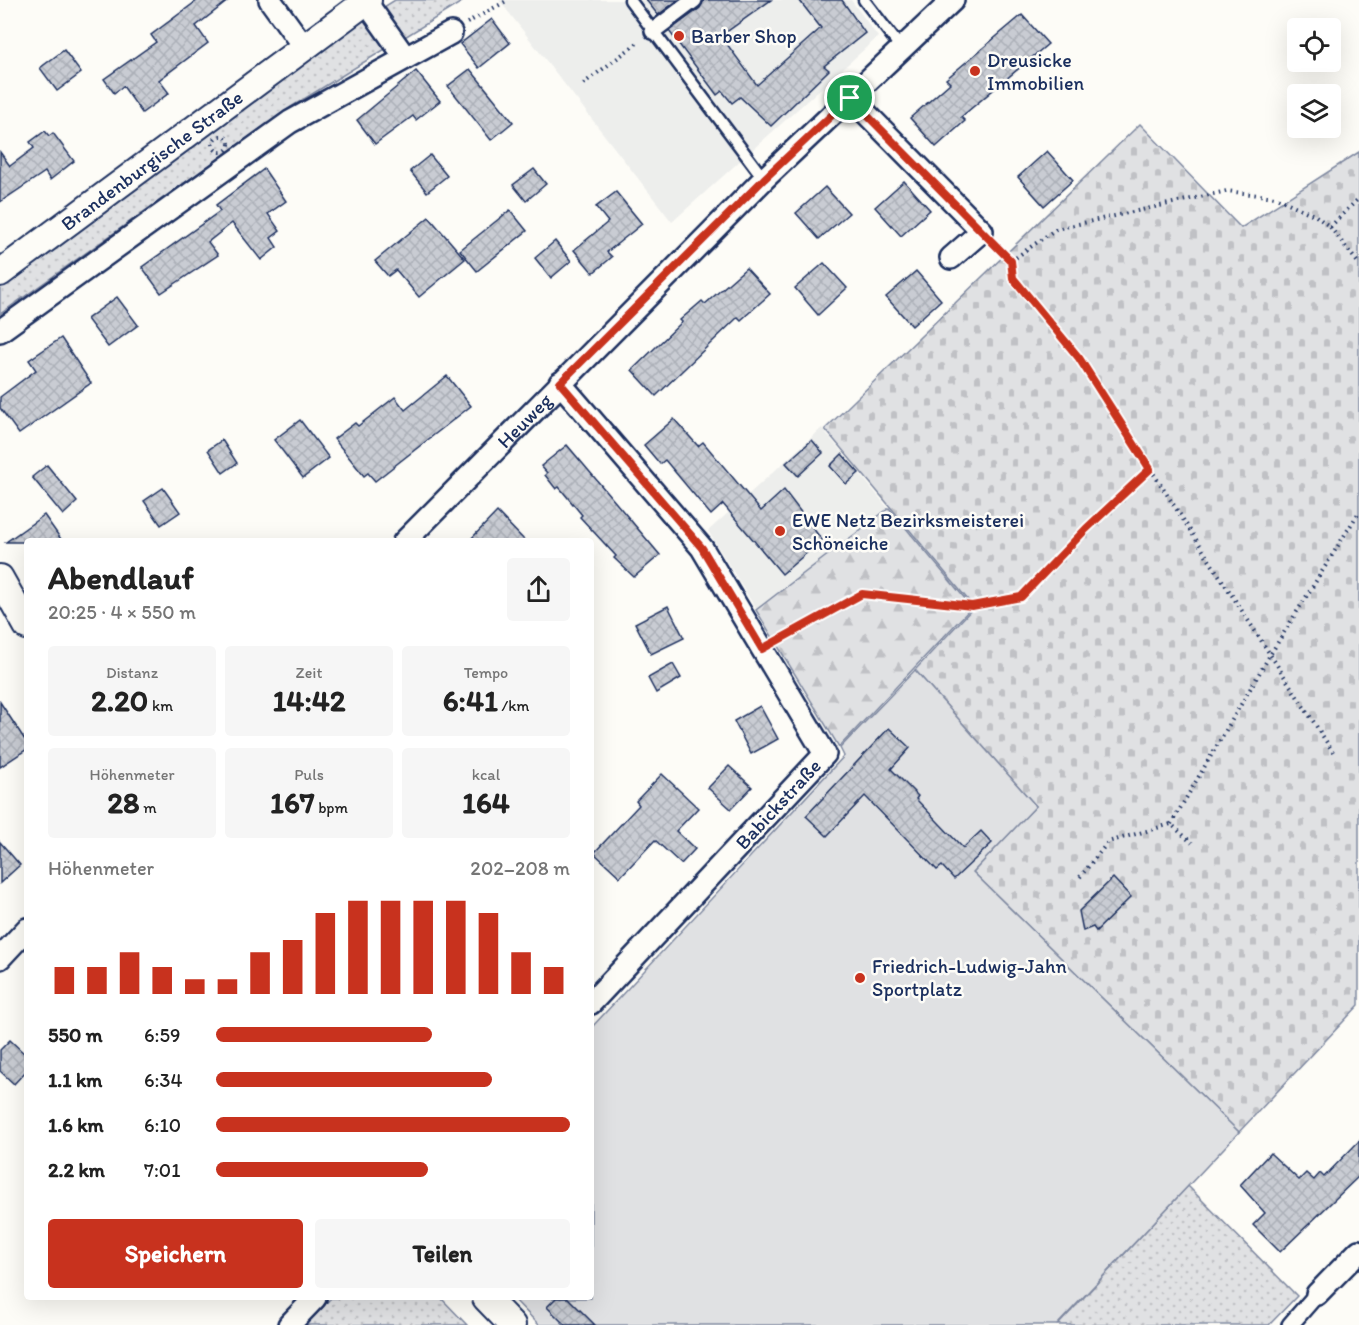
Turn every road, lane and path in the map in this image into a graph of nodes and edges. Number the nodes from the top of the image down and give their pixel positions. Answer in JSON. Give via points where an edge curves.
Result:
{"nodes":[{"id":1,"x":270,"y":0,"type":"edge"},
{"id":2,"x":508,"y":0,"type":"edge"},
{"id":3,"x":630,"y":0,"type":"edge"},
{"id":4,"x":694,"y":0,"type":"edge"},
{"id":5,"x":864,"y":0,"type":"edge"},
{"id":6,"x":952,"y":0,"type":"edge"},
{"id":7,"x":367,"y":1,"type":"edge"},
{"id":8,"x":653,"y":31,"type":"junction"},
{"id":9,"x":451,"y":33,"type":"joint"},
{"id":10,"x":304,"y":47,"type":"junction"},
{"id":11,"x":901,"y":48,"type":"junction"},
{"id":12,"x":405,"y":57,"type":"junction"},
{"id":13,"x":583,"y":84,"type":"dead end"},
{"id":14,"x":850,"y":98,"type":"junction"},
{"id":15,"x":764,"y":179,"type":"junction"},
{"id":16,"x":1359,"y":198,"type":"edge"},
{"id":17,"x":1330,"y":227,"type":"junction"},
{"id":18,"x":982,"y":231,"type":"junction"},
{"id":19,"x":951,"y":258,"type":"dead end"},
{"id":20,"x":1011,"y":261,"type":"junction"},
{"id":21,"x":1359,"y":264,"type":"edge"},
{"id":22,"x":0,"y":273,"type":"edge"},
{"id":23,"x":0,"y":331,"type":"edge"},
{"id":24,"x":560,"y":383,"type":"junction"},
{"id":25,"x":1150,"y":469,"type":"junction"},
{"id":26,"x":1359,"y":512,"type":"edge"},
{"id":27,"x":408,"y":538,"type":"edge"},
{"id":28,"x":0,"y":578,"type":"edge"},
{"id":29,"x":24,"y":621,"type":"edge"},
{"id":30,"x":762,"y":649,"type":"junction"},
{"id":31,"x":1270,"y":654,"type":"junction"},
{"id":32,"x":1333,"y":752,"type":"dead end"},
{"id":33,"x":1171,"y":824,"type":"junction"},
{"id":34,"x":1192,"y":843,"type":"dead end"},
{"id":35,"x":1080,"y":877,"type":"dead end"},
{"id":36,"x":24,"y":932,"type":"edge"},
{"id":37,"x":0,"y":958,"type":"edge"},
{"id":38,"x":594,"y":1000,"type":"edge"},
{"id":39,"x":1359,"y":1251,"type":"edge"},
{"id":40,"x":1317,"y":1294,"type":"joint"},
{"id":41,"x":313,"y":1300,"type":"edge"},
{"id":42,"x":488,"y":1300,"type":"edge"},
{"id":43,"x":290,"y":1325,"type":"edge"},
{"id":44,"x":512,"y":1325,"type":"edge"},
{"id":45,"x":1290,"y":1325,"type":"edge"}],
"edges":[{"from":1,"to":10,"type":"street"},
{"from":2,"to":9,"type":"path"},
{"from":3,"to":8,"type":"lane"},
{"from":4,"to":8,"type":"street"},
{"from":5,"to":11,"type":"lane"},
{"from":6,"to":11,"type":"street","name":"Heuweg"},
{"from":7,"to":10,"type":"street","name":"Brandenburgische Straße"},
{"from":7,"to":12,"type":"street"},
{"from":8,"to":13,"type":"path"},
{"from":8,"to":15,"type":"lane"},
{"from":9,"to":12,"type":"street"},
{"from":10,"to":22,"type":"street","name":"Brandenburgische Straße"},
{"from":11,"to":14,"type":"street","name":"Heuweg"},
{"from":12,"to":23,"type":"street","via":[[290,122]]},
{"from":14,"to":15,"type":"street","name":"Heuweg"},
{"from":14,"to":18,"type":"street"},
{"from":15,"to":24,"type":"street","name":"Heuweg"},
{"from":16,"to":17,"type":"path"},
{"from":17,"to":20,"type":"path","via":[[1275,197],[1227,191],[1056,229]]},
{"from":17,"to":21,"type":"path"},
{"from":18,"to":19,"type":"street"},
{"from":18,"to":20,"type":"path"},
{"from":20,"to":25,"type":"path","via":[[1013,278],[1079,358]]},
{"from":24,"to":27,"type":"street","name":"Heuweg"},
{"from":24,"to":30,"type":"street","name":"Babickstraße","via":[[702,548]]},
{"from":25,"to":30,"type":"path","via":[[1021,597],[972,606],[862,594]]},
{"from":25,"to":31,"type":"path"},
{"from":26,"to":31,"type":"path"},
{"from":28,"to":29,"type":"street"},
{"from":30,"to":38,"type":"street","name":"Babickstraße","via":[[825,754]]},
{"from":31,"to":32,"type":"path"},
{"from":31,"to":33,"type":"path"},
{"from":33,"to":34,"type":"path"},
{"from":33,"to":35,"type":"path","via":[[1108,842]]},
{"from":36,"to":37,"type":"street"},
{"from":39,"to":40,"type":"street"},
{"from":40,"to":45,"type":"street"},
{"from":41,"to":43,"type":"street"},
{"from":42,"to":44,"type":"street"}]}
